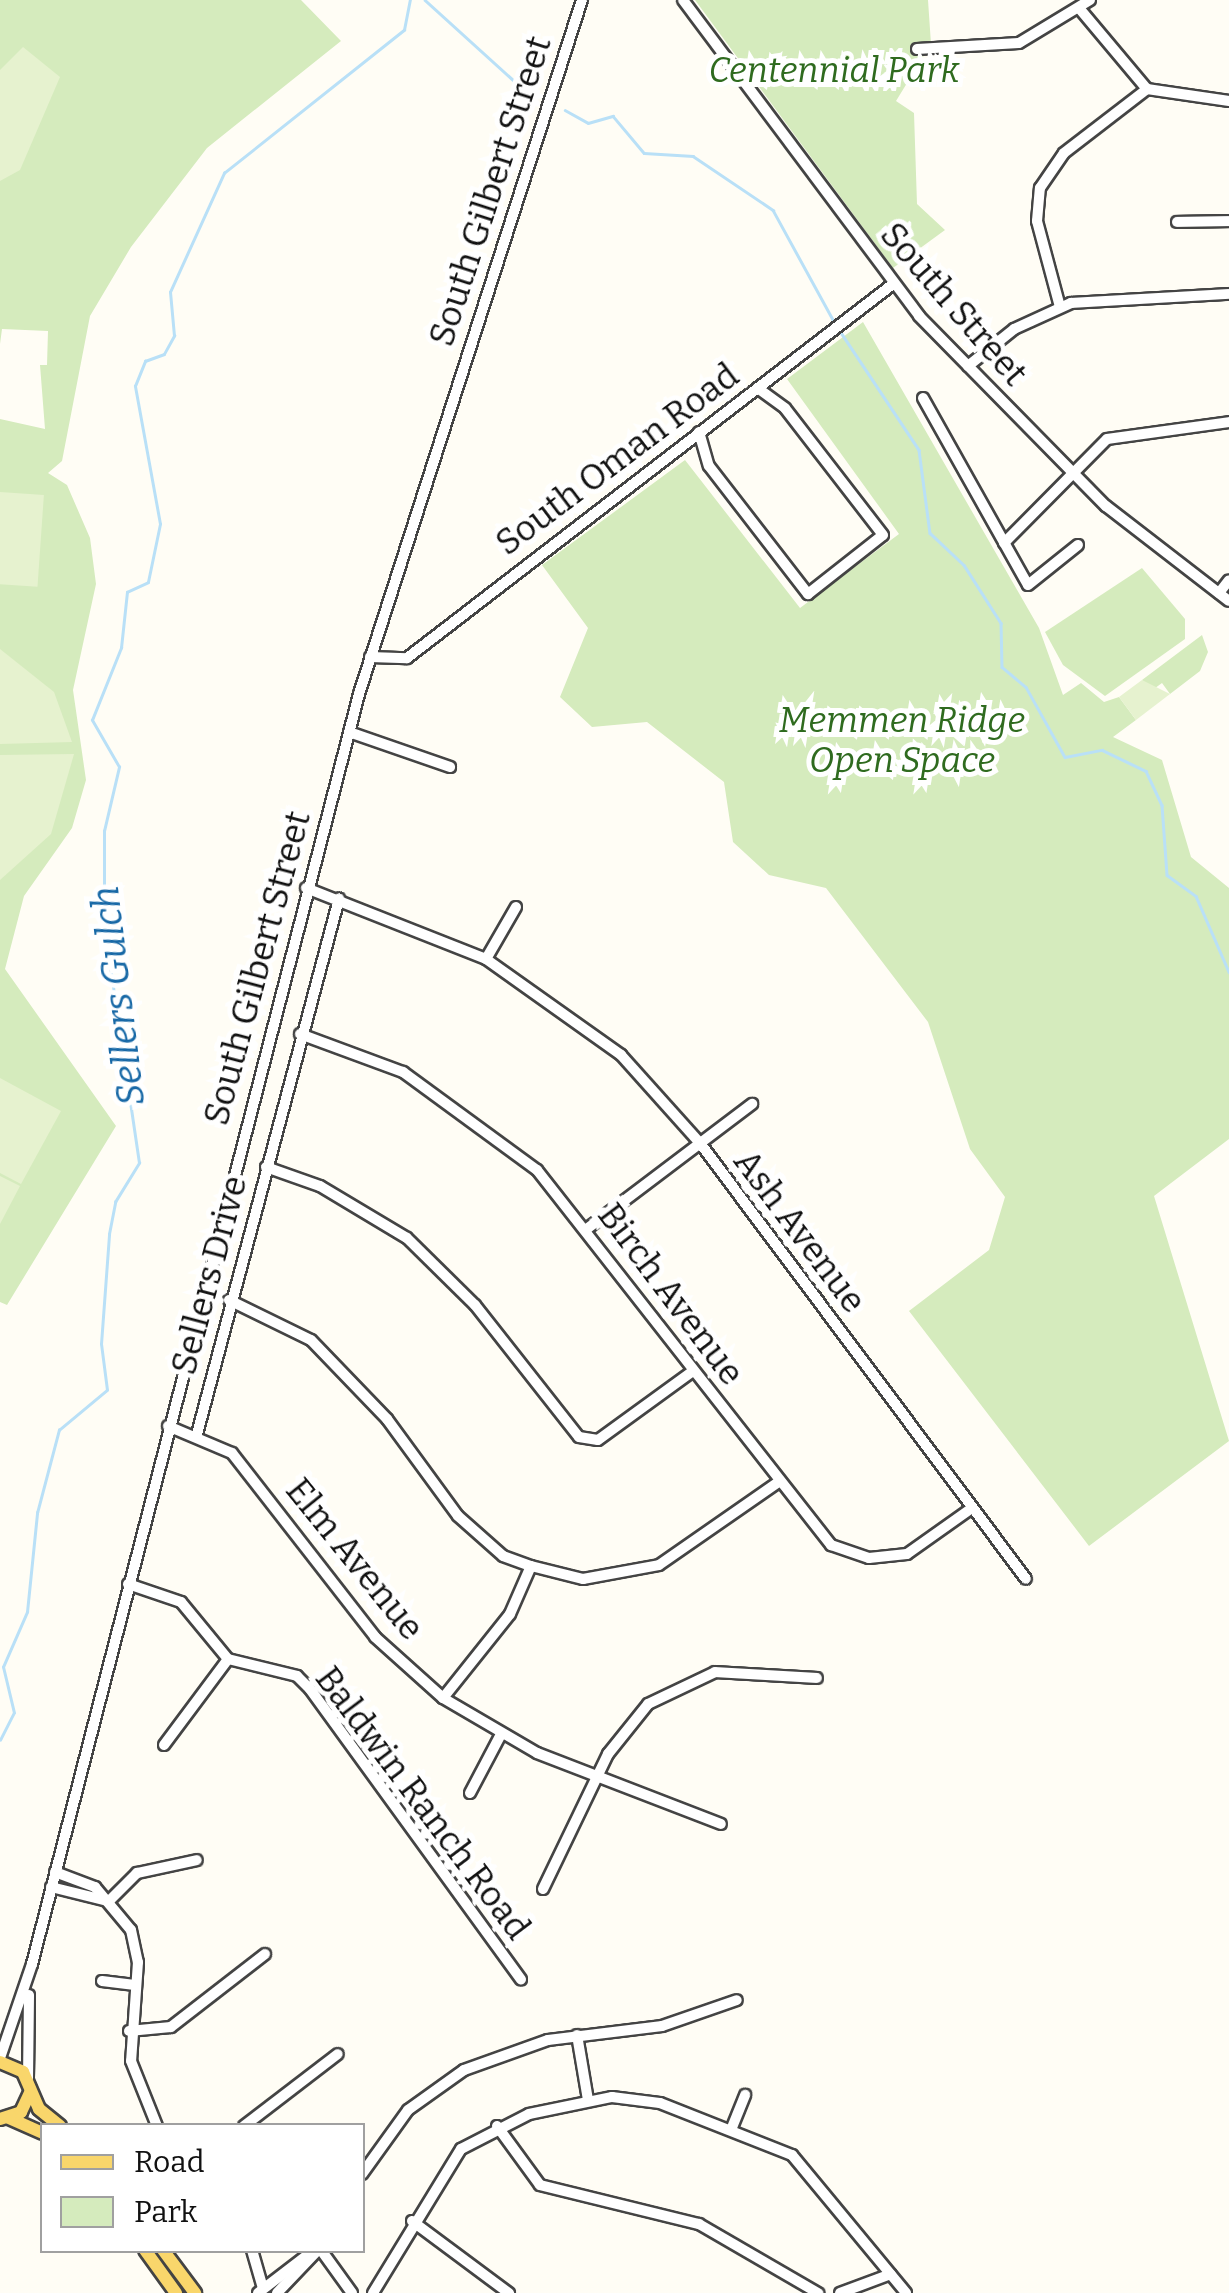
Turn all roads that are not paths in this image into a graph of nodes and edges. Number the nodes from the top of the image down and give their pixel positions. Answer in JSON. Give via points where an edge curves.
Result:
{"nodes":[{"id":1,"x":582,"y":0,"type":"edge"},
{"id":2,"x":683,"y":0,"type":"edge"},
{"id":3,"x":1090,"y":0,"type":"edge"},
{"id":4,"x":1080,"y":8,"type":"junction"},
{"id":5,"x":918,"y":49,"type":"dead end"},
{"id":6,"x":1147,"y":89,"type":"junction"},
{"id":7,"x":1229,"y":101,"type":"edge"},
{"id":8,"x":1229,"y":221,"type":"edge"},
{"id":9,"x":1177,"y":222,"type":"dead end"},
{"id":10,"x":893,"y":284,"type":"junction"},
{"id":11,"x":1229,"y":294,"type":"edge"},
{"id":12,"x":1060,"y":307,"type":"junction"},
{"id":13,"x":968,"y":366,"type":"junction"},
{"id":14,"x":758,"y":388,"type":"junction"},
{"id":15,"x":923,"y":398,"type":"dead end"},
{"id":16,"x":1229,"y":422,"type":"edge"},
{"id":17,"x":699,"y":432,"type":"junction"},
{"id":18,"x":1068,"y":470,"type":"junction"},
{"id":19,"x":1004,"y":544,"type":"junction"},
{"id":20,"x":1078,"y":545,"type":"dead end"},
{"id":21,"x":1229,"y":580,"type":"edge"},
{"id":22,"x":1224,"y":597,"type":"edge"},
{"id":23,"x":370,"y":657,"type":"junction"},
{"id":24,"x":349,"y":732,"type":"junction"},
{"id":25,"x":450,"y":768,"type":"dead end"},
{"id":26,"x":306,"y":888,"type":"junction"},
{"id":27,"x":338,"y":899,"type":"junction"},
{"id":28,"x":516,"y":907,"type":"dead end"},
{"id":29,"x":486,"y":959,"type":"junction"},
{"id":30,"x":300,"y":1034,"type":"junction"},
{"id":31,"x":752,"y":1104,"type":"dead end"},
{"id":32,"x":700,"y":1143,"type":"junction"},
{"id":33,"x":266,"y":1167,"type":"junction"},
{"id":34,"x":588,"y":1228,"type":"junction"},
{"id":35,"x":229,"y":1300,"type":"junction"},
{"id":36,"x":694,"y":1371,"type":"junction"},
{"id":37,"x":168,"y":1426,"type":"junction"},
{"id":38,"x":197,"y":1434,"type":"junction"},
{"id":39,"x":777,"y":1483,"type":"junction"},
{"id":40,"x":972,"y":1508,"type":"junction"},
{"id":41,"x":531,"y":1566,"type":"junction"},
{"id":42,"x":1026,"y":1579,"type":"dead end"},
{"id":43,"x":128,"y":1584,"type":"junction"},
{"id":44,"x":228,"y":1659,"type":"junction"},
{"id":45,"x":818,"y":1678,"type":"dead end"},
{"id":46,"x":443,"y":1698,"type":"junction"},
{"id":47,"x":500,"y":1736,"type":"junction"},
{"id":48,"x":164,"y":1745,"type":"dead end"},
{"id":49,"x":599,"y":1777,"type":"junction"},
{"id":50,"x":470,"y":1793,"type":"dead end"},
{"id":51,"x":721,"y":1824,"type":"dead end"},
{"id":52,"x":196,"y":1860,"type":"dead end"},
{"id":53,"x":55,"y":1872,"type":"junction"},
{"id":54,"x":51,"y":1887,"type":"junction"},
{"id":55,"x":543,"y":1889,"type":"dead end"},
{"id":56,"x":108,"y":1901,"type":"junction"},
{"id":57,"x":265,"y":1954,"type":"dead end"},
{"id":58,"x":32,"y":1964,"type":"junction"},
{"id":59,"x":522,"y":1978,"type":"dead end"},
{"id":60,"x":102,"y":1981,"type":"dead end"},
{"id":61,"x":135,"y":1986,"type":"junction"},
{"id":62,"x":737,"y":2000,"type":"dead end"},
{"id":63,"x":129,"y":2031,"type":"junction"},
{"id":64,"x":576,"y":2035,"type":"junction"},
{"id":65,"x":338,"y":2054,"type":"dead end"},
{"id":66,"x":0,"y":2060,"type":"edge"},
{"id":67,"x":29,"y":2086,"type":"junction"},
{"id":68,"x":745,"y":2094,"type":"dead end"},
{"id":69,"x":588,"y":2100,"type":"junction"},
{"id":70,"x":4,"y":2121,"type":"edge"},
{"id":71,"x":58,"y":2123,"type":"edge"},
{"id":72,"x":155,"y":2123,"type":"edge"},
{"id":73,"x":248,"y":2123,"type":"edge"},
{"id":74,"x":497,"y":2126,"type":"junction"},
{"id":75,"x":731,"y":2130,"type":"junction"},
{"id":76,"x":40,"y":2132,"type":"edge"},
{"id":77,"x":365,"y":2170,"type":"edge"},
{"id":78,"x":412,"y":2221,"type":"junction"},
{"id":79,"x":147,"y":2253,"type":"edge"},
{"id":80,"x":165,"y":2253,"type":"edge"},
{"id":81,"x":253,"y":2253,"type":"edge"},
{"id":82,"x":314,"y":2253,"type":"edge"},
{"id":83,"x":315,"y":2253,"type":"edge"},
{"id":84,"x":319,"y":2253,"type":"edge"},
{"id":85,"x":892,"y":2274,"type":"junction"},
{"id":86,"x":260,"y":2291,"type":"edge"},
{"id":87,"x":176,"y":2293,"type":"edge"},
{"id":88,"x":195,"y":2293,"type":"edge"},
{"id":89,"x":277,"y":2293,"type":"edge"},
{"id":90,"x":352,"y":2293,"type":"edge"},
{"id":91,"x":372,"y":2293,"type":"edge"},
{"id":92,"x":509,"y":2293,"type":"edge"},
{"id":93,"x":818,"y":2293,"type":"edge"},
{"id":94,"x":840,"y":2293,"type":"edge"},
{"id":95,"x":906,"y":2293,"type":"edge"}],
"edges":[{"from":1,"to":23,"type":"street","name":"South Gilbert Street"},
{"from":2,"to":10,"type":"street","name":"South Street"},
{"from":3,"to":4,"type":"street"},
{"from":4,"to":5,"type":"street","via":[[1004,47]]},
{"from":4,"to":6,"type":"street"},
{"from":6,"to":7,"type":"street"},
{"from":6,"to":12,"type":"street","via":[[1064,153],[1040,188],[1037,222]]},
{"from":8,"to":9,"type":"street"},
{"from":10,"to":13,"type":"street","name":"South Street"},
{"from":10,"to":14,"type":"street","name":"South Oman Road"},
{"from":11,"to":12,"type":"street"},
{"from":12,"to":13,"type":"street"},
{"from":13,"to":18,"type":"street","name":"South Street"},
{"from":14,"to":17,"type":"street","name":"South Oman Road"},
{"from":14,"to":17,"type":"street","via":[[785,408],[883,535],[808,594],[709,466]]},
{"from":15,"to":19,"type":"street"},
{"from":16,"to":18,"type":"street","via":[[1127,430]]},
{"from":17,"to":23,"type":"street","name":"South Oman Road","via":[[407,658]]},
{"from":18,"to":19,"type":"street"},
{"from":18,"to":22,"type":"street","name":"South Street"},
{"from":19,"to":20,"type":"street","via":[[1028,585]]},
{"from":21,"to":22,"type":"street"},
{"from":23,"to":24,"type":"street","name":"South Gilbert Street"},
{"from":24,"to":25,"type":"street"},
{"from":24,"to":26,"type":"street","name":"South Gilbert Street"},
{"from":26,"to":27,"type":"street","name":"Ash Avenue"},
{"from":26,"to":37,"type":"street","name":"South Gilbert Street"},
{"from":27,"to":29,"type":"street","name":"Ash Avenue"},
{"from":27,"to":30,"type":"street","name":"Sellers Drive"},
{"from":28,"to":29,"type":"street"},
{"from":29,"to":32,"type":"street","name":"Ash Avenue","via":[[620,1055]]},
{"from":30,"to":33,"type":"street","name":"Sellers Drive"},
{"from":30,"to":34,"type":"street","name":"Birch Avenue","via":[[445,1096],[537,1170]]},
{"from":31,"to":32,"type":"street"},
{"from":32,"to":34,"type":"street"},
{"from":32,"to":40,"type":"street","name":"Ash Avenue"},
{"from":33,"to":35,"type":"street","name":"Sellers Drive"},
{"from":33,"to":36,"type":"street","via":[[320,1186],[407,1238],[475,1305],[579,1437],[598,1440]]},
{"from":34,"to":36,"type":"street","name":"Birch Avenue"},
{"from":35,"to":38,"type":"street","name":"Sellers Drive"},
{"from":35,"to":41,"type":"street","via":[[321,1349],[458,1516],[503,1556]]},
{"from":36,"to":39,"type":"street","name":"Birch Avenue"},
{"from":37,"to":38,"type":"street","name":"Elm Avenue"},
{"from":37,"to":43,"type":"street","name":"South Gilbert Street"},
{"from":38,"to":46,"type":"street","name":"Elm Avenue","via":[[232,1452],[375,1636]]},
{"from":39,"to":40,"type":"street","name":"Birch Avenue","via":[[831,1545],[869,1558],[923,1546]]},
{"from":39,"to":41,"type":"street","via":[[659,1565],[583,1579]]},
{"from":40,"to":42,"type":"street","name":"Ash Avenue"},
{"from":41,"to":46,"type":"street","via":[[510,1614]]},
{"from":43,"to":44,"type":"street","via":[[180,1602]]},
{"from":43,"to":53,"type":"street","name":"South Gilbert Street"},
{"from":44,"to":48,"type":"street"},
{"from":44,"to":59,"type":"street","name":"Baldwin Ranch Road","via":[[296,1676],[310,1689]]},
{"from":45,"to":49,"type":"street","via":[[741,1671],[690,1679],[631,1719]]},
{"from":46,"to":47,"type":"street","name":"Elm Avenue"},
{"from":47,"to":49,"type":"street","name":"Elm Avenue"},
{"from":47,"to":50,"type":"street"},
{"from":49,"to":51,"type":"street","name":"Elm Avenue"},
{"from":49,"to":55,"type":"street"},
{"from":52,"to":56,"type":"street","via":[[137,1873]]},
{"from":53,"to":54,"type":"street","name":"South Gilbert Street"},
{"from":53,"to":56,"type":"street"},
{"from":54,"to":56,"type":"street"},
{"from":54,"to":58,"type":"street","name":"South Gilbert Street"},
{"from":56,"to":61,"type":"street","via":[[136,1946]]},
{"from":57,"to":63,"type":"street","via":[[172,2027]]},
{"from":58,"to":66,"type":"street","name":"South Gilbert Street"},
{"from":58,"to":67,"type":"street","name":"South Gilbert Street"},
{"from":60,"to":61,"type":"street"},
{"from":61,"to":63,"type":"street"},
{"from":62,"to":64,"type":"street","via":[[662,2026]]},
{"from":63,"to":72,"type":"street","via":[[134,2078]]},
{"from":64,"to":69,"type":"street"},
{"from":64,"to":77,"type":"street","via":[[440,2084],[397,2122]]},
{"from":65,"to":73,"type":"street"},
{"from":66,"to":67,"type":"main road"},
{"from":67,"to":70,"type":"main road"},
{"from":67,"to":71,"type":"main road"},
{"from":68,"to":75,"type":"street"},
{"from":69,"to":74,"type":"street"},
{"from":69,"to":75,"type":"street","via":[[660,2103]]},
{"from":70,"to":76,"type":"main road"},
{"from":74,"to":78,"type":"street","via":[[448,2162]]},
{"from":74,"to":93,"type":"street","via":[[540,2185],[699,2224]]},
{"from":75,"to":85,"type":"street","via":[[810,2167]]},
{"from":78,"to":91,"type":"street"},
{"from":78,"to":92,"type":"street"},
{"from":79,"to":87,"type":"main road"},
{"from":80,"to":88,"type":"main road"},
{"from":81,"to":86,"type":"street"},
{"from":82,"to":86,"type":"street"},
{"from":83,"to":89,"type":"street"},
{"from":84,"to":90,"type":"street"},
{"from":85,"to":94,"type":"street"},
{"from":85,"to":95,"type":"street"}]}
